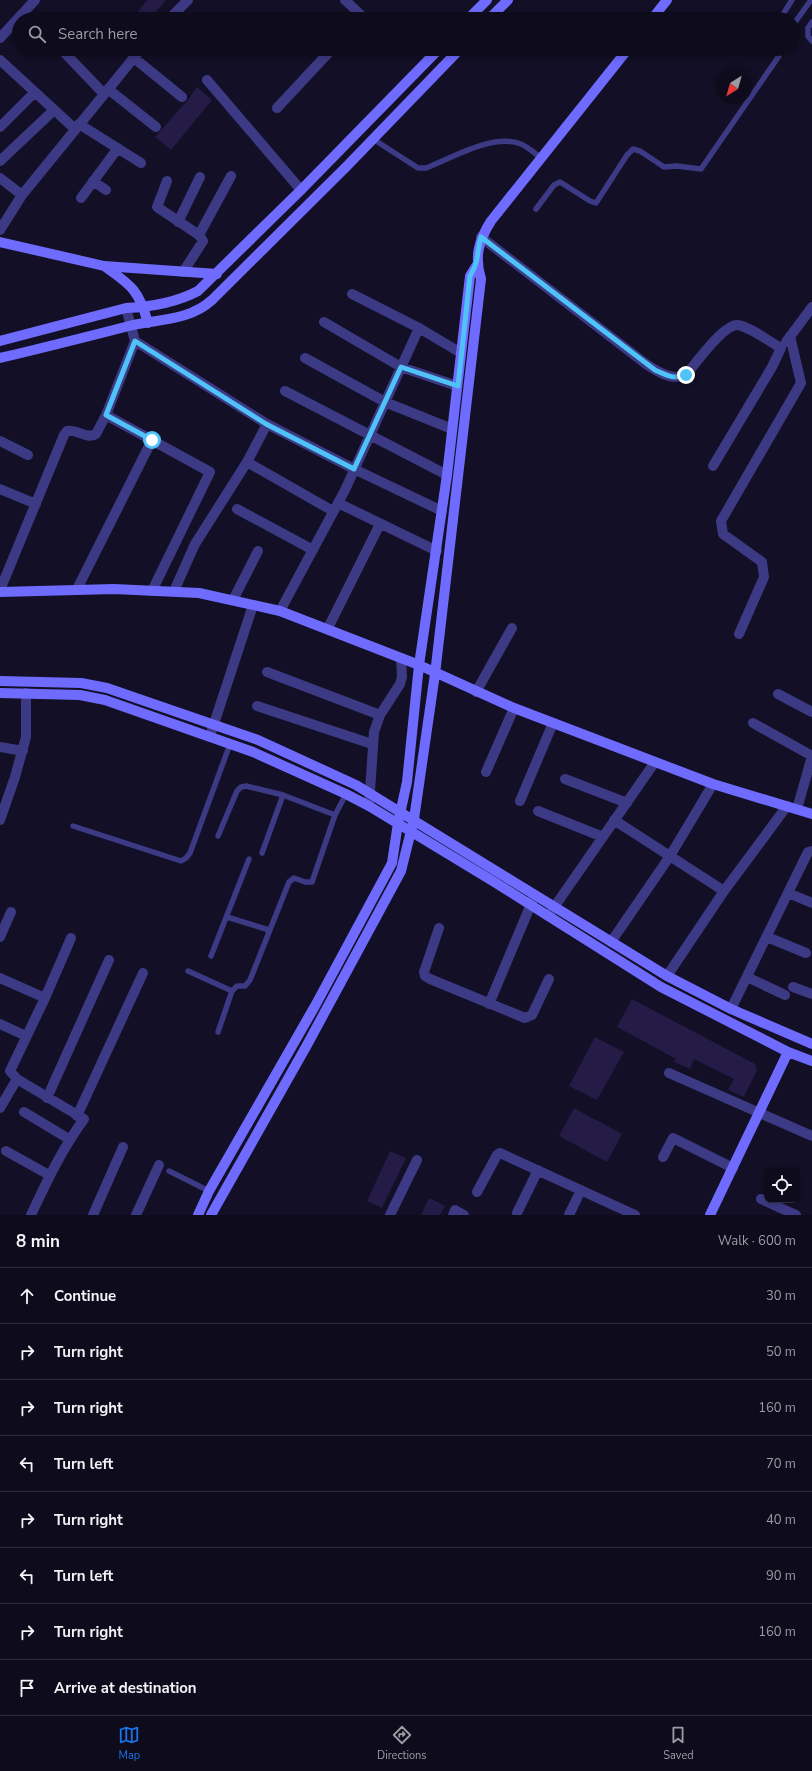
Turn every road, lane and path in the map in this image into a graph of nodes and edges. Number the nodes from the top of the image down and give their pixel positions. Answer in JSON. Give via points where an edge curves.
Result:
{"nodes":[{"id":1,"x":34,"y":0,"type":"edge"},
{"id":2,"x":345,"y":0,"type":"edge"},
{"id":3,"x":487,"y":0,"type":"edge"},
{"id":4,"x":508,"y":0,"type":"edge"},
{"id":5,"x":667,"y":0,"type":"edge"},
{"id":6,"x":792,"y":0,"type":"edge"},
{"id":7,"x":811,"y":0,"type":"edge"},
{"id":8,"x":182,"y":2,"type":"edge"},
{"id":9,"x":23,"y":12,"type":"edge"},
{"id":10,"x":174,"y":12,"type":"edge"},
{"id":11,"x":356,"y":12,"type":"edge"},
{"id":12,"x":475,"y":12,"type":"edge"},
{"id":13,"x":496,"y":12,"type":"edge"},
{"id":14,"x":658,"y":12,"type":"edge"},
{"id":15,"x":784,"y":12,"type":"edge"},
{"id":16,"x":800,"y":15,"type":"edge"},
{"id":17,"x":812,"y":22,"type":"edge"},
{"id":18,"x":12,"y":25,"type":"edge"},
{"id":19,"x":0,"y":38,"type":"edge"},
{"id":20,"x":812,"y":41,"type":"edge"},
{"id":21,"x":68,"y":56,"type":"edge"},
{"id":22,"x":325,"y":56,"type":"edge"},
{"id":23,"x":432,"y":56,"type":"edge"},
{"id":24,"x":453,"y":56,"type":"edge"},
{"id":25,"x":622,"y":56,"type":"edge"},
{"id":26,"x":779,"y":56,"type":"edge"},
{"id":27,"x":134,"y":58,"type":"joint"},
{"id":28,"x":0,"y":60,"type":"edge"},
{"id":29,"x":207,"y":80,"type":"dead end"},
{"id":30,"x":106,"y":91,"type":"junction"},
{"id":31,"x":34,"y":92,"type":"junction"},
{"id":32,"x":182,"y":97,"type":"dead end"},
{"id":33,"x":277,"y":108,"type":"dead end"},
{"id":34,"x":54,"y":110,"type":"junction"},
{"id":35,"x":77,"y":126,"type":"junction"},
{"id":36,"x":0,"y":127,"type":"edge"},
{"id":37,"x":156,"y":127,"type":"dead end"},
{"id":38,"x":373,"y":139,"type":"junction"},
{"id":39,"x":118,"y":148,"type":"junction"},
{"id":40,"x":542,"y":158,"type":"junction"},
{"id":41,"x":0,"y":161,"type":"edge"},
{"id":42,"x":141,"y":163,"type":"dead end"},
{"id":43,"x":231,"y":176,"type":"dead end"},
{"id":44,"x":200,"y":177,"type":"dead end"},
{"id":45,"x":0,"y":178,"type":"edge"},
{"id":46,"x":93,"y":181,"type":"junction"},
{"id":47,"x":167,"y":181,"type":"dead end"},
{"id":48,"x":106,"y":190,"type":"dead end"},
{"id":49,"x":301,"y":190,"type":"junction"},
{"id":50,"x":22,"y":195,"type":"junction"},
{"id":51,"x":80,"y":198,"type":"dead end"},
{"id":52,"x":536,"y":209,"type":"dead end"},
{"id":53,"x":178,"y":222,"type":"junction"},
{"id":54,"x":0,"y":230,"type":"edge"},
{"id":55,"x":199,"y":235,"type":"junction"},
{"id":56,"x":481,"y":237,"type":"junction"},
{"id":57,"x":0,"y":242,"type":"edge"},
{"id":58,"x":477,"y":265,"type":"junction"},
{"id":59,"x":104,"y":266,"type":"junction"},
{"id":60,"x":182,"y":272,"type":"junction"},
{"id":61,"x":217,"y":274,"type":"junction"},
{"id":62,"x":352,"y":294,"type":"dead end"},
{"id":63,"x":144,"y":307,"type":"junction"},
{"id":64,"x":812,"y":307,"type":"edge"},
{"id":65,"x":126,"y":308,"type":"junction"},
{"id":66,"x":324,"y":322,"type":"dead end"},
{"id":67,"x":148,"y":323,"type":"junction"},
{"id":68,"x":131,"y":326,"type":"junction"},
{"id":69,"x":419,"y":328,"type":"junction"},
{"id":70,"x":790,"y":336,"type":"junction"},
{"id":71,"x":0,"y":341,"type":"edge"},
{"id":72,"x":135,"y":341,"type":"junction"},
{"id":73,"x":781,"y":348,"type":"junction"},
{"id":74,"x":462,"y":352,"type":"junction"},
{"id":75,"x":0,"y":358,"type":"edge"},
{"id":76,"x":305,"y":358,"type":"dead end"},
{"id":77,"x":401,"y":367,"type":"junction"},
{"id":78,"x":458,"y":386,"type":"junction"},
{"id":79,"x":285,"y":391,"type":"dead end"},
{"id":80,"x":385,"y":402,"type":"junction"},
{"id":81,"x":106,"y":415,"type":"junction"},
{"id":82,"x":266,"y":424,"type":"junction"},
{"id":83,"x":452,"y":429,"type":"junction"},
{"id":84,"x":369,"y":435,"type":"junction"},
{"id":85,"x":152,"y":440,"type":"junction"},
{"id":86,"x":0,"y":441,"type":"edge"},
{"id":87,"x":28,"y":455,"type":"dead end"},
{"id":88,"x":247,"y":462,"type":"junction"},
{"id":89,"x":713,"y":466,"type":"dead end"},
{"id":90,"x":354,"y":469,"type":"junction"},
{"id":91,"x":447,"y":475,"type":"junction"},
{"id":92,"x":0,"y":488,"type":"edge"},
{"id":93,"x":36,"y":504,"type":"junction"},
{"id":94,"x":336,"y":507,"type":"junction"},
{"id":95,"x":236,"y":509,"type":"dead end"},
{"id":96,"x":442,"y":511,"type":"junction"},
{"id":97,"x":380,"y":524,"type":"junction"},
{"id":98,"x":313,"y":550,"type":"junction"},
{"id":99,"x":258,"y":551,"type":"dead end"},
{"id":100,"x":437,"y":551,"type":"junction"},
{"id":101,"x":77,"y":589,"type":"junction"},
{"id":102,"x":0,"y":591,"type":"edge"},
{"id":103,"x":152,"y":591,"type":"junction"},
{"id":104,"x":174,"y":592,"type":"junction"},
{"id":105,"x":233,"y":600,"type":"junction"},
{"id":106,"x":253,"y":605,"type":"junction"},
{"id":107,"x":280,"y":611,"type":"junction"},
{"id":108,"x":328,"y":628,"type":"junction"},
{"id":109,"x":512,"y":628,"type":"dead end"},
{"id":110,"x":738,"y":634,"type":"dead end"},
{"id":111,"x":401,"y":658,"type":"junction"},
{"id":112,"x":419,"y":665,"type":"junction"},
{"id":113,"x":267,"y":672,"type":"dead end"},
{"id":114,"x":435,"y":674,"type":"junction"},
{"id":115,"x":0,"y":681,"type":"edge"},
{"id":116,"x":476,"y":692,"type":"junction"},
{"id":117,"x":0,"y":693,"type":"edge"},
{"id":118,"x":26,"y":693,"type":"junction"},
{"id":119,"x":778,"y":694,"type":"dead end"},
{"id":120,"x":257,"y":706,"type":"dead end"},
{"id":121,"x":514,"y":708,"type":"junction"},
{"id":122,"x":812,"y":712,"type":"edge"},
{"id":123,"x":380,"y":715,"type":"junction"},
{"id":124,"x":553,"y":723,"type":"junction"},
{"id":125,"x":753,"y":723,"type":"dead end"},
{"id":126,"x":214,"y":724,"type":"junction"},
{"id":127,"x":210,"y":736,"type":"junction"},
{"id":128,"x":230,"y":744,"type":"junction"},
{"id":129,"x":372,"y":744,"type":"junction"},
{"id":130,"x":0,"y":747,"type":"edge"},
{"id":131,"x":23,"y":751,"type":"junction"},
{"id":132,"x":812,"y":756,"type":"edge"},
{"id":133,"x":655,"y":762,"type":"junction"},
{"id":134,"x":486,"y":772,"type":"dead end"},
{"id":135,"x":565,"y":779,"type":"dead end"},
{"id":136,"x":713,"y":784,"type":"junction"},
{"id":137,"x":370,"y":793,"type":"junction"},
{"id":138,"x":346,"y":794,"type":"junction"},
{"id":139,"x":283,"y":795,"type":"junction"},
{"id":140,"x":520,"y":801,"type":"dead end"},
{"id":141,"x":627,"y":803,"type":"junction"},
{"id":142,"x":369,"y":806,"type":"junction"},
{"id":143,"x":792,"y":808,"type":"junction"},
{"id":144,"x":538,"y":810,"type":"dead end"},
{"id":145,"x":401,"y":812,"type":"junction"},
{"id":146,"x":812,"y":814,"type":"edge"},
{"id":147,"x":335,"y":815,"type":"junction"},
{"id":148,"x":0,"y":820,"type":"edge"},
{"id":149,"x":414,"y":820,"type":"junction"},
{"id":150,"x":614,"y":820,"type":"junction"},
{"id":151,"x":398,"y":823,"type":"junction"},
{"id":152,"x":73,"y":826,"type":"dead end"},
{"id":153,"x":410,"y":832,"type":"junction"},
{"id":154,"x":218,"y":836,"type":"dead end"},
{"id":155,"x":603,"y":837,"type":"junction"},
{"id":156,"x":812,"y":851,"type":"edge"},
{"id":157,"x":262,"y":853,"type":"dead end"},
{"id":158,"x":670,"y":856,"type":"junction"},
{"id":159,"x":249,"y":858,"type":"dead end"},
{"id":160,"x":724,"y":891,"type":"junction"},
{"id":161,"x":788,"y":893,"type":"junction"},
{"id":162,"x":535,"y":896,"type":"junction"},
{"id":163,"x":812,"y":903,"type":"edge"},
{"id":164,"x":529,"y":905,"type":"junction"},
{"id":165,"x":554,"y":908,"type":"junction"},
{"id":166,"x":11,"y":912,"type":"dead end"},
{"id":167,"x":548,"y":916,"type":"junction"},
{"id":168,"x":227,"y":917,"type":"junction"},
{"id":169,"x":439,"y":928,"type":"dead end"},
{"id":170,"x":269,"y":930,"type":"junction"},
{"id":171,"x":0,"y":937,"type":"edge"},
{"id":172,"x":767,"y":937,"type":"junction"},
{"id":173,"x":71,"y":938,"type":"dead end"},
{"id":174,"x":611,"y":942,"type":"junction"},
{"id":175,"x":806,"y":953,"type":"dead end"},
{"id":176,"x":210,"y":956,"type":"dead end"},
{"id":177,"x":109,"y":960,"type":"dead end"},
{"id":178,"x":188,"y":971,"type":"dead end"},
{"id":179,"x":143,"y":972,"type":"dead end"},
{"id":180,"x":667,"y":976,"type":"junction"},
{"id":181,"x":747,"y":977,"type":"junction"},
{"id":182,"x":0,"y":978,"type":"edge"},
{"id":183,"x":549,"y":979,"type":"dead end"},
{"id":184,"x":794,"y":987,"type":"dead end"},
{"id":185,"x":232,"y":991,"type":"junction"},
{"id":186,"x":812,"y":994,"type":"edge"},
{"id":187,"x":785,"y":995,"type":"dead end"},
{"id":188,"x":45,"y":998,"type":"junction"},
{"id":189,"x":489,"y":1004,"type":"junction"},
{"id":190,"x":731,"y":1009,"type":"junction"},
{"id":191,"x":0,"y":1024,"type":"edge"},
{"id":192,"x":218,"y":1032,"type":"dead end"},
{"id":193,"x":26,"y":1036,"type":"junction"},
{"id":194,"x":812,"y":1044,"type":"edge"},
{"id":195,"x":788,"y":1052,"type":"junction"},
{"id":196,"x":812,"y":1061,"type":"edge"},
{"id":197,"x":669,"y":1073,"type":"dead end"},
{"id":198,"x":17,"y":1079,"type":"junction"},
{"id":199,"x":47,"y":1098,"type":"junction"},
{"id":200,"x":0,"y":1108,"type":"edge"},
{"id":201,"x":24,"y":1112,"type":"dead end"},
{"id":202,"x":760,"y":1112,"type":"junction"},
{"id":203,"x":77,"y":1116,"type":"junction"},
{"id":204,"x":812,"y":1136,"type":"edge"},
{"id":205,"x":69,"y":1140,"type":"junction"},
{"id":206,"x":124,"y":1147,"type":"dead end"},
{"id":207,"x":6,"y":1151,"type":"dead end"},
{"id":208,"x":663,"y":1157,"type":"dead end"},
{"id":209,"x":417,"y":1160,"type":"dead end"},
{"id":210,"x":159,"y":1165,"type":"dead end"},
{"id":211,"x":733,"y":1168,"type":"junction"},
{"id":212,"x":538,"y":1170,"type":"junction"},
{"id":213,"x":169,"y":1171,"type":"dead end"},
{"id":214,"x":49,"y":1175,"type":"junction"},
{"id":215,"x":581,"y":1190,"type":"junction"},
{"id":216,"x":209,"y":1191,"type":"junction"},
{"id":217,"x":477,"y":1192,"type":"dead end"},
{"id":218,"x":761,"y":1199,"type":"dead end"},
{"id":219,"x":517,"y":1213,"type":"dead end"},
{"id":220,"x":32,"y":1215,"type":"edge"},
{"id":221,"x":93,"y":1215,"type":"edge"},
{"id":222,"x":136,"y":1215,"type":"edge"},
{"id":223,"x":198,"y":1215,"type":"edge"},
{"id":224,"x":211,"y":1215,"type":"edge"},
{"id":225,"x":390,"y":1215,"type":"edge"},
{"id":226,"x":453,"y":1215,"type":"edge"},
{"id":227,"x":464,"y":1215,"type":"edge"},
{"id":228,"x":569,"y":1215,"type":"edge"},
{"id":229,"x":634,"y":1215,"type":"edge"},
{"id":230,"x":710,"y":1215,"type":"edge"},
{"id":231,"x":796,"y":1215,"type":"edge"}],
"edges":[{"from":1,"to":9,"type":"street"},
{"from":2,"to":11,"type":"street"},
{"from":3,"to":12,"type":"street"},
{"from":4,"to":13,"type":"street"},
{"from":5,"to":14,"type":"street"},
{"from":6,"to":15,"type":"lane"},
{"from":7,"to":16,"type":"lane"},
{"from":8,"to":10,"type":"street"},
{"from":17,"to":20,"type":"lane","via":[[808,28],[808,36]]},
{"from":18,"to":19,"type":"street"},
{"from":21,"to":30,"type":"street"},
{"from":22,"to":33,"type":"street"},
{"from":23,"to":49,"type":"street"},
{"from":24,"to":38,"type":"street"},
{"from":25,"to":40,"type":"street"},
{"from":26,"to":52,"type":"lane","via":[[701,169],[677,166],[664,168],[640,151],[633,150],[627,155],[596,203],[560,182],[554,185]]},
{"from":27,"to":30,"type":"street"},
{"from":27,"to":32,"type":"street"},
{"from":28,"to":31,"type":"street"},
{"from":29,"to":49,"type":"street"},
{"from":30,"to":35,"type":"street"},
{"from":30,"to":37,"type":"street"},
{"from":31,"to":34,"type":"street"},
{"from":31,"to":36,"type":"street"},
{"from":34,"to":35,"type":"street"},
{"from":34,"to":41,"type":"street"},
{"from":35,"to":39,"type":"street"},
{"from":35,"to":50,"type":"street"},
{"from":38,"to":40,"type":"lane","via":[[418,168],[426,168],[489,143],[521,144]]},
{"from":38,"to":67,"type":"street","via":[[207,305],[185,316]]},
{"from":39,"to":42,"type":"street"},
{"from":39,"to":46,"type":"street"},
{"from":40,"to":56,"type":"street"},
{"from":43,"to":55,"type":"street"},
{"from":44,"to":53,"type":"street"},
{"from":45,"to":50,"type":"street"},
{"from":46,"to":48,"type":"street"},
{"from":46,"to":51,"type":"street"},
{"from":47,"to":53,"type":"street","via":[[157,207]]},
{"from":49,"to":61,"type":"street"},
{"from":50,"to":54,"type":"street"},
{"from":53,"to":55,"type":"street"},
{"from":55,"to":60,"type":"street","via":[[201,246]]},
{"from":56,"to":58,"type":"street"},
{"from":56,"to":73,"type":"street","via":[[646,364],[669,376],[679,378],[686,375],[722,333],[732,326],[746,328]]},
{"from":57,"to":59,"type":"street"},
{"from":58,"to":74,"type":"street","via":[[470,276]]},
{"from":58,"to":114,"type":"street","via":[[480,279]]},
{"from":59,"to":60,"type":"street"},
{"from":59,"to":63,"type":"street","via":[[134,288]]},
{"from":60,"to":61,"type":"street"},
{"from":61,"to":63,"type":"street","via":[[189,296]]},
{"from":62,"to":69,"type":"street"},
{"from":63,"to":65,"type":"street"},
{"from":63,"to":67,"type":"street"},
{"from":64,"to":70,"type":"street"},
{"from":65,"to":68,"type":"street"},
{"from":65,"to":71,"type":"street"},
{"from":66,"to":77,"type":"street"},
{"from":67,"to":68,"type":"street"},
{"from":68,"to":72,"type":"street"},
{"from":68,"to":75,"type":"street"},
{"from":69,"to":74,"type":"street"},
{"from":69,"to":77,"type":"street"},
{"from":70,"to":73,"type":"street"},
{"from":70,"to":110,"type":"street","via":[[801,383],[721,521],[723,534],[762,562],[764,577]]},
{"from":72,"to":81,"type":"street"},
{"from":72,"to":82,"type":"street"},
{"from":73,"to":89,"type":"street"},
{"from":74,"to":78,"type":"street"},
{"from":76,"to":80,"type":"street"},
{"from":77,"to":78,"type":"street"},
{"from":77,"to":80,"type":"street"},
{"from":78,"to":83,"type":"street"},
{"from":79,"to":84,"type":"street"},
{"from":80,"to":83,"type":"street"},
{"from":80,"to":84,"type":"street"},
{"from":81,"to":85,"type":"street"},
{"from":81,"to":93,"type":"street","via":[[99,431],[93,436],[73,430],[67,431]]},
{"from":82,"to":88,"type":"street"},
{"from":82,"to":90,"type":"street"},
{"from":83,"to":91,"type":"street"},
{"from":84,"to":90,"type":"street"},
{"from":84,"to":91,"type":"street"},
{"from":85,"to":101,"type":"street"},
{"from":85,"to":103,"type":"street","via":[[210,472]]},
{"from":86,"to":87,"type":"street"},
{"from":88,"to":94,"type":"street"},
{"from":88,"to":104,"type":"street","via":[[195,544]]},
{"from":90,"to":94,"type":"street"},
{"from":90,"to":96,"type":"street"},
{"from":91,"to":96,"type":"street"},
{"from":92,"to":93,"type":"street"},
{"from":93,"to":102,"type":"street"},
{"from":94,"to":97,"type":"street"},
{"from":94,"to":98,"type":"street"},
{"from":95,"to":98,"type":"street"},
{"from":96,"to":100,"type":"street"},
{"from":97,"to":100,"type":"street"},
{"from":97,"to":108,"type":"street"},
{"from":98,"to":107,"type":"street"},
{"from":99,"to":105,"type":"street"},
{"from":100,"to":112,"type":"street"},
{"from":101,"to":102,"type":"street"},
{"from":101,"to":103,"type":"street"},
{"from":103,"to":104,"type":"street"},
{"from":104,"to":105,"type":"street","via":[[199,593]]},
{"from":105,"to":106,"type":"street"},
{"from":106,"to":107,"type":"street"},
{"from":106,"to":126,"type":"street"},
{"from":107,"to":108,"type":"street"},
{"from":108,"to":111,"type":"street"},
{"from":109,"to":116,"type":"street"},
{"from":111,"to":112,"type":"street"},
{"from":111,"to":123,"type":"street","via":[[400,684]]},
{"from":112,"to":114,"type":"street"},
{"from":112,"to":145,"type":"street","via":[[407,782]]},
{"from":113,"to":123,"type":"street"},
{"from":114,"to":116,"type":"street"},
{"from":114,"to":149,"type":"street"},
{"from":115,"to":126,"type":"street","via":[[81,683],[108,688]]},
{"from":116,"to":121,"type":"street"},
{"from":117,"to":118,"type":"street"},
{"from":118,"to":127,"type":"street","via":[[80,695],[104,700]]},
{"from":118,"to":131,"type":"street","via":[[26,737]]},
{"from":119,"to":122,"type":"street"},
{"from":120,"to":129,"type":"street"},
{"from":121,"to":124,"type":"street"},
{"from":121,"to":134,"type":"street"},
{"from":123,"to":129,"type":"street"},
{"from":124,"to":133,"type":"street"},
{"from":124,"to":140,"type":"street"},
{"from":125,"to":132,"type":"street"},
{"from":126,"to":127,"type":"street"},
{"from":126,"to":137,"type":"street","via":[[258,740]]},
{"from":127,"to":128,"type":"street"},
{"from":128,"to":138,"type":"street"},
{"from":128,"to":152,"type":"lane","via":[[186,858],[180,861]]},
{"from":129,"to":137,"type":"street"},
{"from":130,"to":131,"type":"street"},
{"from":131,"to":148,"type":"street"},
{"from":132,"to":143,"type":"street"},
{"from":133,"to":136,"type":"street"},
{"from":133,"to":141,"type":"street"},
{"from":135,"to":141,"type":"street"},
{"from":136,"to":143,"type":"street"},
{"from":136,"to":158,"type":"street"},
{"from":137,"to":142,"type":"street"},
{"from":137,"to":145,"type":"street"},
{"from":138,"to":142,"type":"street"},
{"from":138,"to":147,"type":"lane"},
{"from":139,"to":147,"type":"lane"},
{"from":139,"to":154,"type":"lane","via":[[253,787],[241,787]]},
{"from":139,"to":157,"type":"lane"},
{"from":141,"to":150,"type":"street"},
{"from":142,"to":151,"type":"street"},
{"from":143,"to":146,"type":"street"},
{"from":143,"to":160,"type":"street"},
{"from":144,"to":155,"type":"street"},
{"from":145,"to":149,"type":"street"},
{"from":145,"to":151,"type":"street"},
{"from":147,"to":170,"type":"lane","via":[[312,882],[294,878],[288,882]]},
{"from":149,"to":153,"type":"street"},
{"from":149,"to":162,"type":"street"},
{"from":150,"to":155,"type":"street"},
{"from":150,"to":158,"type":"street"},
{"from":151,"to":153,"type":"street"},
{"from":151,"to":216,"type":"street","via":[[395,850],[387,874]]},
{"from":153,"to":164,"type":"street"},
{"from":153,"to":224,"type":"street","via":[[401,871]]},
{"from":155,"to":165,"type":"street"},
{"from":156,"to":161,"type":"street","via":[[808,852]]},
{"from":158,"to":160,"type":"street"},
{"from":158,"to":174,"type":"street"},
{"from":159,"to":168,"type":"lane"},
{"from":160,"to":180,"type":"street"},
{"from":161,"to":163,"type":"street"},
{"from":161,"to":172,"type":"street"},
{"from":162,"to":164,"type":"street"},
{"from":162,"to":165,"type":"street"},
{"from":164,"to":167,"type":"street"},
{"from":164,"to":189,"type":"street"},
{"from":165,"to":167,"type":"street"},
{"from":165,"to":174,"type":"street"},
{"from":166,"to":171,"type":"street"},
{"from":167,"to":195,"type":"street","via":[[662,987]]},
{"from":168,"to":170,"type":"lane"},
{"from":168,"to":176,"type":"lane"},
{"from":169,"to":189,"type":"street","via":[[424,972],[425,976]]},
{"from":170,"to":185,"type":"lane","via":[[250,980],[246,986],[237,986]]},
{"from":172,"to":175,"type":"street"},
{"from":172,"to":181,"type":"street"},
{"from":173,"to":188,"type":"street"},
{"from":174,"to":180,"type":"street"},
{"from":177,"to":199,"type":"street"},
{"from":178,"to":185,"type":"lane"},
{"from":179,"to":203,"type":"street"},
{"from":180,"to":190,"type":"street"},
{"from":181,"to":187,"type":"street"},
{"from":181,"to":190,"type":"street"},
{"from":182,"to":188,"type":"street"},
{"from":183,"to":189,"type":"street","via":[[529,1018],[521,1018]]},
{"from":184,"to":186,"type":"street"},
{"from":185,"to":192,"type":"lane"},
{"from":188,"to":193,"type":"street"},
{"from":190,"to":194,"type":"street"},
{"from":191,"to":193,"type":"street"},
{"from":193,"to":198,"type":"street","via":[[10,1071]]},
{"from":195,"to":196,"type":"street"},
{"from":195,"to":202,"type":"street"},
{"from":197,"to":202,"type":"street"},
{"from":198,"to":199,"type":"street"},
{"from":198,"to":200,"type":"street"},
{"from":199,"to":203,"type":"street"},
{"from":201,"to":205,"type":"street"},
{"from":202,"to":204,"type":"street"},
{"from":202,"to":211,"type":"street"},
{"from":203,"to":205,"type":"street","via":[[84,1119]]},
{"from":205,"to":214,"type":"street"},
{"from":206,"to":221,"type":"street"},
{"from":207,"to":214,"type":"street"},
{"from":208,"to":211,"type":"street","via":[[672,1138]]},
{"from":209,"to":225,"type":"street"},
{"from":210,"to":222,"type":"street"},
{"from":211,"to":230,"type":"street"},
{"from":212,"to":215,"type":"street"},
{"from":212,"to":217,"type":"street","via":[[500,1153]]},
{"from":212,"to":219,"type":"street"},
{"from":213,"to":216,"type":"lane"},
{"from":214,"to":220,"type":"street"},
{"from":215,"to":228,"type":"street"},
{"from":215,"to":229,"type":"street"},
{"from":216,"to":223,"type":"street"},
{"from":218,"to":231,"type":"street"},
{"from":226,"to":227,"type":"street","via":[[455,1210]]}]}
